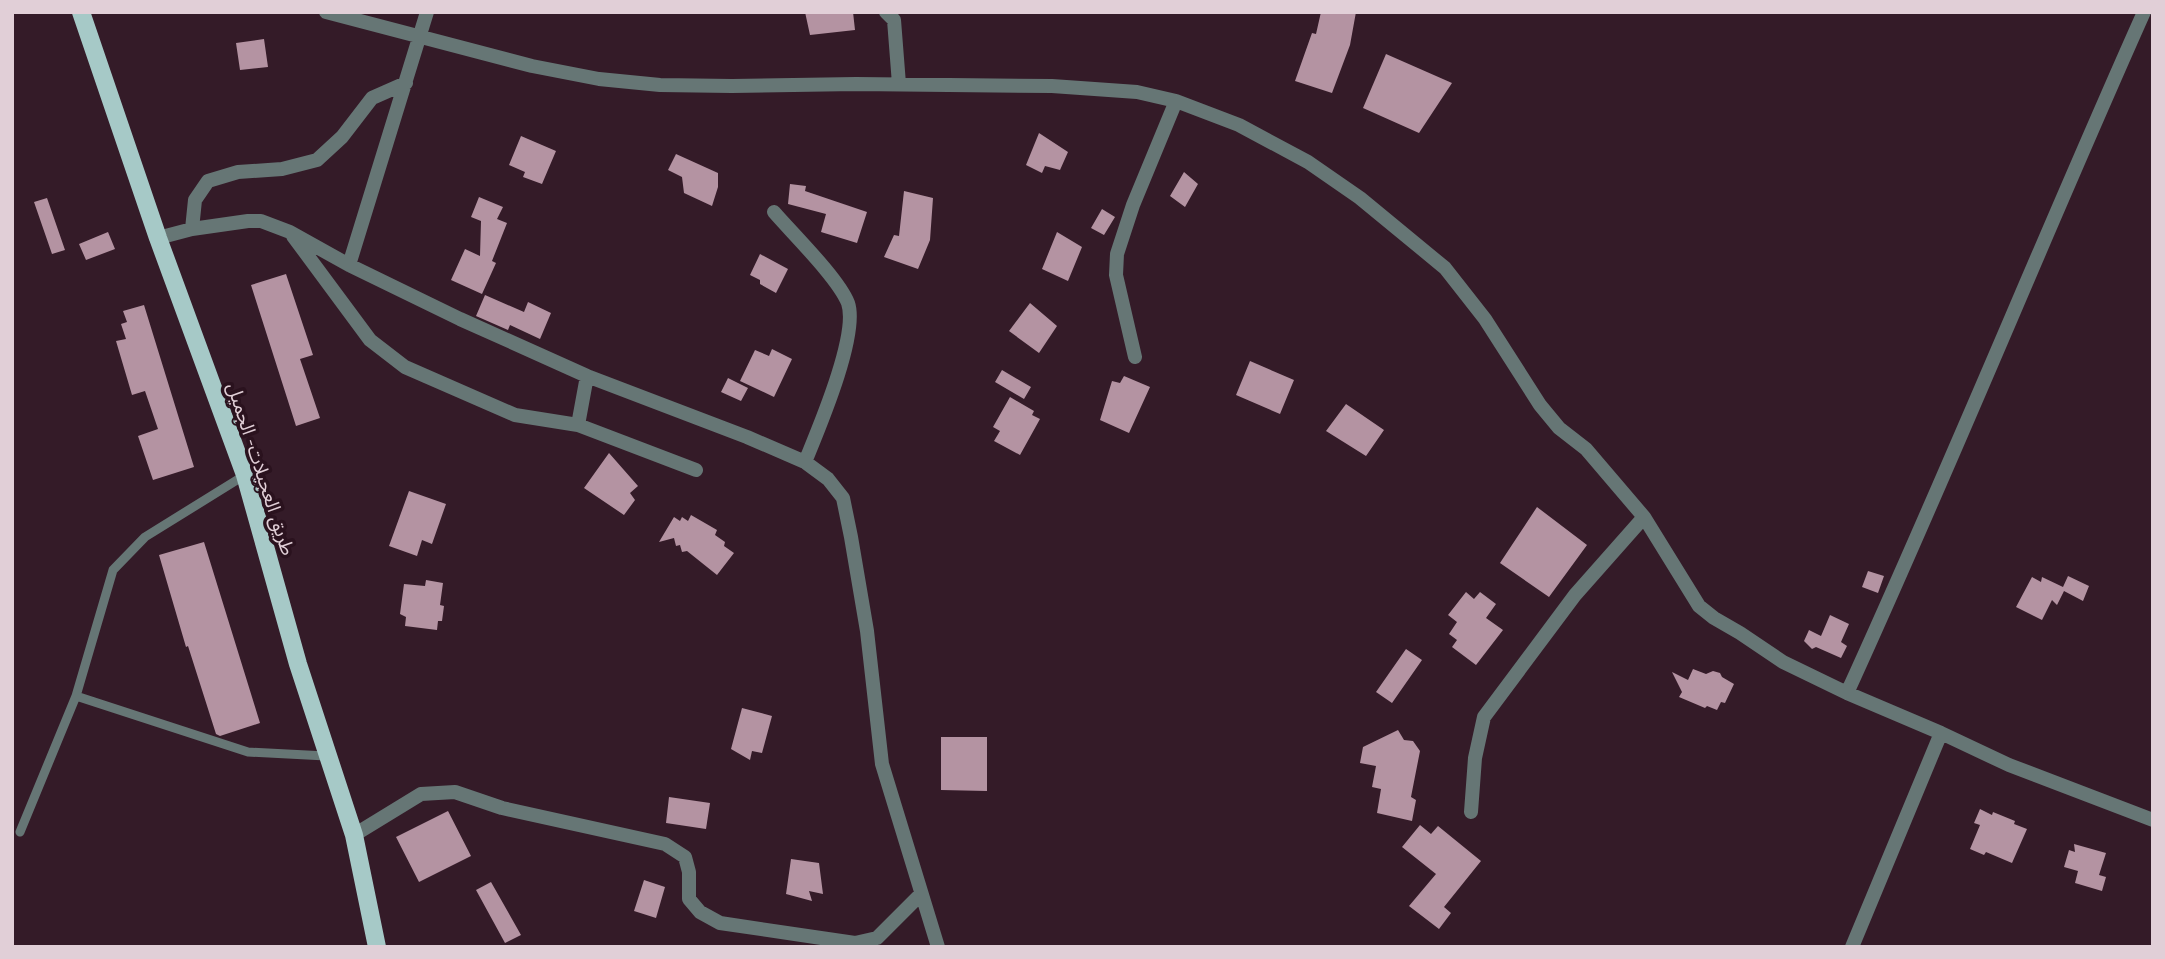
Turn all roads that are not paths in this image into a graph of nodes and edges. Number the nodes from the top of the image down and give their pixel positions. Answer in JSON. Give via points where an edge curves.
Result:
{"nodes":[{"id":1,"x":81,"y":12,"type":"edge"},
{"id":2,"x":326,"y":12,"type":"edge"},
{"id":3,"x":427,"y":12,"type":"edge"},
{"id":4,"x":886,"y":12,"type":"edge"},
{"id":5,"x":2144,"y":12,"type":"edge"},
{"id":6,"x":419,"y":38,"type":"junction"},
{"id":7,"x":406,"y":83,"type":"junction"},
{"id":8,"x":899,"y":84,"type":"junction"},
{"id":9,"x":1176,"y":101,"type":"junction"},
{"id":10,"x":774,"y":212,"type":"dead end"},
{"id":11,"x":192,"y":229,"type":"junction"},
{"id":12,"x":290,"y":232,"type":"junction"},
{"id":13,"x":158,"y":238,"type":"junction"},
{"id":14,"x":349,"y":265,"type":"junction"},
{"id":15,"x":1135,"y":357,"type":"dead end"},
{"id":16,"x":587,"y":376,"type":"junction"},
{"id":17,"x":578,"y":425,"type":"junction"},
{"id":18,"x":805,"y":462,"type":"junction"},
{"id":19,"x":696,"y":470,"type":"dead end"},
{"id":20,"x":245,"y":475,"type":"junction"},
{"id":21,"x":1644,"y":517,"type":"junction"},
{"id":22,"x":1847,"y":693,"type":"junction"},
{"id":23,"x":76,"y":696,"type":"junction"},
{"id":24,"x":1941,"y":733,"type":"junction"},
{"id":25,"x":326,"y":756,"type":"junction"},
{"id":26,"x":1471,"y":812,"type":"dead end"},
{"id":27,"x":2153,"y":820,"type":"edge"},
{"id":28,"x":20,"y":832,"type":"dead end"},
{"id":29,"x":354,"y":835,"type":"junction"},
{"id":30,"x":921,"y":894,"type":"junction"},
{"id":31,"x":377,"y":947,"type":"edge"},
{"id":32,"x":938,"y":947,"type":"edge"},
{"id":33,"x":1852,"y":947,"type":"edge"}],
"edges":[{"from":1,"to":13,"type":"main road","name":"طريق العجيلات- الجميل"},
{"from":2,"to":6,"type":"street"},
{"from":3,"to":6,"type":"street"},
{"from":4,"to":8,"type":"street","via":[[894,20]]},
{"from":5,"to":22,"type":"street"},
{"from":6,"to":7,"type":"street"},
{"from":6,"to":8,"type":"street","via":[[532,66],[660,85]]},
{"from":7,"to":11,"type":"street","via":[[372,98],[317,160],[208,181],[195,201]]},
{"from":7,"to":14,"type":"street"},
{"from":8,"to":9,"type":"street","via":[[1052,86],[1137,92]]},
{"from":9,"to":15,"type":"street","via":[[1117,254],[1116,275]]},
{"from":9,"to":21,"type":"street","via":[[1239,125],[1308,162],[1445,268],[1485,319],[1540,405],[1586,449]]},
{"from":10,"to":18,"type":"street","via":[[835,282],[848,305],[842,359]]},
{"from":11,"to":12,"type":"street","via":[[261,221]]},
{"from":11,"to":13,"type":"street"},
{"from":12,"to":14,"type":"street"},
{"from":12,"to":17,"type":"street","via":[[370,340],[405,368],[515,415]]},
{"from":13,"to":20,"type":"main road","name":"طريق العجيلات- الجميل"},
{"from":14,"to":16,"type":"street"},
{"from":16,"to":17,"type":"street"},
{"from":16,"to":18,"type":"street"},
{"from":17,"to":19,"type":"street"},
{"from":18,"to":30,"type":"street","via":[[843,498],[867,631],[882,764]]},
{"from":20,"to":23,"type":"lane","via":[[145,537],[113,570]]},
{"from":20,"to":25,"type":"main road","name":"طريق العجيلات- الجميل"},
{"from":21,"to":22,"type":"street","via":[[1699,606],[1783,662]]},
{"from":21,"to":26,"type":"street","via":[[1575,595],[1484,718]]},
{"from":22,"to":24,"type":"street"},
{"from":23,"to":25,"type":"lane","via":[[248,752]]},
{"from":23,"to":28,"type":"lane"},
{"from":24,"to":27,"type":"street","via":[[2009,765]]},
{"from":24,"to":33,"type":"street"},
{"from":25,"to":29,"type":"main road","name":"طريق العجيلات- الجميل"},
{"from":29,"to":30,"type":"street","via":[[421,794],[455,792],[502,808],[665,844],[685,858],[689,899],[700,912],[720,923],[855,943],[877,938]]},
{"from":29,"to":31,"type":"main road","name":"طريق العجيلات- الجميل"},
{"from":30,"to":32,"type":"street"}]}
